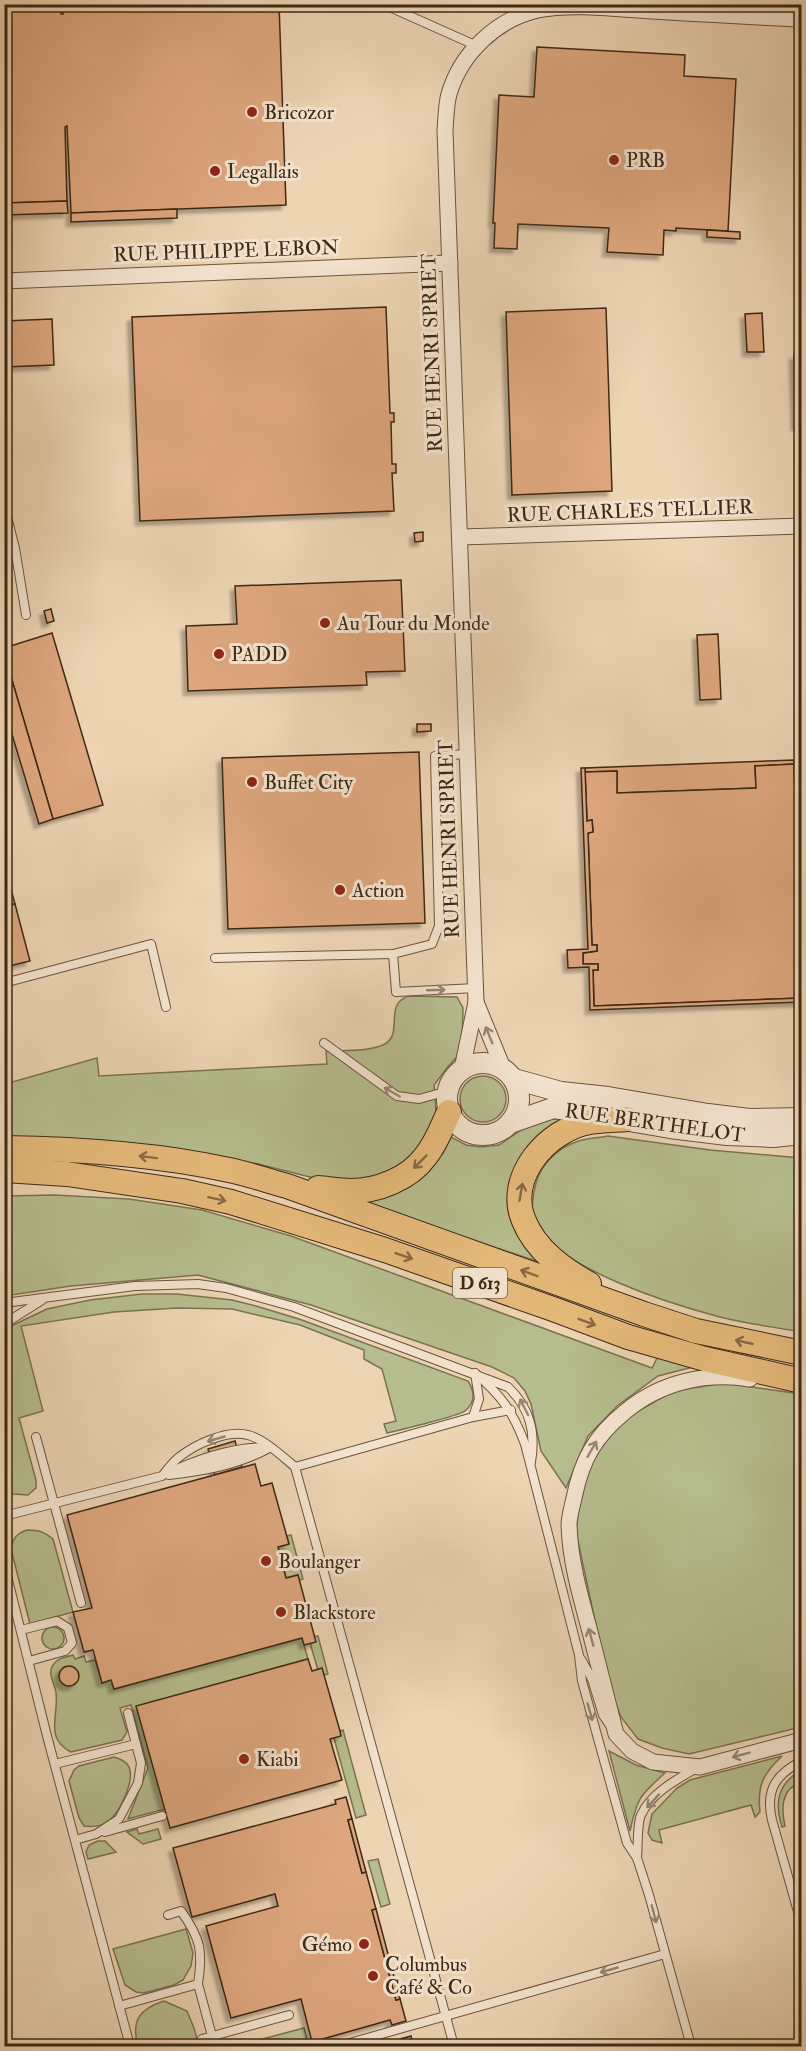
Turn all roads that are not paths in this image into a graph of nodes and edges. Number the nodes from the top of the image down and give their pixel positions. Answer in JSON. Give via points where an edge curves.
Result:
{"nodes":[{"id":1,"x":383,"y":4,"type":"edge"},
{"id":2,"x":801,"y":19,"type":"edge"},
{"id":3,"x":477,"y":46,"type":"junction"},
{"id":4,"x":450,"y":263,"type":"junction"},
{"id":5,"x":4,"y":281,"type":"edge"},
{"id":6,"x":4,"y":505,"type":"edge"},
{"id":7,"x":801,"y":526,"type":"edge"},
{"id":8,"x":460,"y":537,"type":"junction"},
{"id":9,"x":26,"y":615,"type":"dead end"},
{"id":10,"x":466,"y":754,"type":"junction"},
{"id":11,"x":393,"y":954,"type":"junction"},
{"id":12,"x":215,"y":958,"type":"dead end"},
{"id":13,"x":4,"y":982,"type":"edge"},
{"id":14,"x":476,"y":995,"type":"junction"},
{"id":15,"x":166,"y":1007,"type":"dead end"},
{"id":16,"x":324,"y":1043,"type":"dead end"},
{"id":17,"x":462,"y":1069,"type":"junction"},
{"id":18,"x":508,"y":1073,"type":"junction"},
{"id":19,"x":448,"y":1102,"type":"junction"},
{"id":20,"x":801,"y":1118,"type":"edge"},
{"id":21,"x":627,"y":1119,"type":"junction"},
{"id":22,"x":510,"y":1124,"type":"junction"},
{"id":23,"x":801,"y":1134,"type":"edge"},
{"id":24,"x":773,"y":1137,"type":"junction"},
{"id":25,"x":801,"y":1139,"type":"edge"},
{"id":26,"x":4,"y":1148,"type":"edge"},
{"id":27,"x":4,"y":1170,"type":"edge"},
{"id":28,"x":4,"y":1185,"type":"edge"},
{"id":29,"x":287,"y":1186,"type":"junction"},
{"id":30,"x":160,"y":1189,"type":"junction"},
{"id":31,"x":43,"y":1299,"type":"junction"},
{"id":32,"x":4,"y":1303,"type":"edge"},
{"id":33,"x":644,"y":1314,"type":"junction"},
{"id":34,"x":4,"y":1324,"type":"edge"},
{"id":35,"x":801,"y":1353,"type":"edge"},
{"id":36,"x":475,"y":1373,"type":"junction"},
{"id":37,"x":800,"y":1381,"type":"edge"},
{"id":38,"x":510,"y":1410,"type":"junction"},
{"id":39,"x":473,"y":1417,"type":"junction"},
{"id":40,"x":36,"y":1437,"type":"dead end"},
{"id":41,"x":271,"y":1447,"type":"junction"},
{"id":42,"x":530,"y":1463,"type":"junction"},
{"id":43,"x":295,"y":1467,"type":"junction"},
{"id":44,"x":162,"y":1476,"type":"junction"},
{"id":45,"x":54,"y":1504,"type":"junction"},
{"id":46,"x":4,"y":1516,"type":"edge"},
{"id":47,"x":4,"y":1564,"type":"edge"},
{"id":48,"x":81,"y":1603,"type":"dead end"},
{"id":49,"x":21,"y":1630,"type":"junction"},
{"id":50,"x":579,"y":1655,"type":"junction"},
{"id":51,"x":29,"y":1661,"type":"junction"},
{"id":52,"x":128,"y":1713,"type":"dead end"},
{"id":53,"x":616,"y":1734,"type":"junction"},
{"id":54,"x":801,"y":1740,"type":"edge"},
{"id":55,"x":136,"y":1744,"type":"junction"},
{"id":56,"x":801,"y":1761,"type":"edge"},
{"id":57,"x":55,"y":1764,"type":"junction"},
{"id":58,"x":700,"y":1767,"type":"junction"},
{"id":59,"x":162,"y":1816,"type":"dead end"},
{"id":60,"x":96,"y":1834,"type":"junction"},
{"id":61,"x":75,"y":1840,"type":"junction"},
{"id":62,"x":637,"y":1858,"type":"junction"},
{"id":63,"x":168,"y":1915,"type":"dead end"},
{"id":64,"x":801,"y":1926,"type":"edge"},
{"id":65,"x":665,"y":1954,"type":"junction"},
{"id":66,"x":198,"y":1984,"type":"junction"},
{"id":67,"x":119,"y":2006,"type":"junction"},
{"id":68,"x":289,"y":2015,"type":"dead end"},
{"id":69,"x":446,"y":2017,"type":"junction"},
{"id":70,"x":212,"y":2036,"type":"junction"},
{"id":71,"x":130,"y":2046,"type":"edge"},
{"id":72,"x":204,"y":2046,"type":"edge"},
{"id":73,"x":339,"y":2046,"type":"edge"},
{"id":74,"x":454,"y":2046,"type":"edge"},
{"id":75,"x":691,"y":2046,"type":"edge"}],
"edges":[{"from":1,"to":3,"type":"lane"},
{"from":2,"to":3,"type":"street","name":"RUE HENRI SPRIET","via":[[557,8],[520,15]]},
{"from":3,"to":4,"type":"street","name":"RUE HENRI SPRIET","via":[[456,78],[447,108]]},
{"from":4,"to":5,"type":"street","name":"RUE PHILIPPE LEBON"},
{"from":4,"to":8,"type":"street","name":"RUE HENRI SPRIET"},
{"from":6,"to":9,"type":"lane"},
{"from":7,"to":8,"type":"street","name":"RUE CHARLES TELLIER"},
{"from":8,"to":10,"type":"street","name":"RUE HENRI SPRIET"},
{"from":10,"to":11,"type":"lane","via":[[435,756],[439,926],[432,944]]},
{"from":10,"to":14,"type":"street","name":"RUE HENRI SPRIET"},
{"from":11,"to":12,"type":"lane"},
{"from":11,"to":14,"type":"lane","one_way":true,"via":[[396,992]]},
{"from":13,"to":15,"type":"lane","via":[[150,944]]},
{"from":14,"to":17,"type":"street"},
{"from":18,"to":14,"type":"street","one_way":true},
{"from":19,"to":16,"type":"lane","one_way":true,"via":[[397,1096]]},
{"from":17,"to":18,"type":"street","via":[[482,1062]]},
{"from":17,"to":19,"type":"street","via":[[451,1083]]},
{"from":18,"to":20,"type":"street","name":"RUE BERTHELOT","via":[[561,1092],[739,1118]]},
{"from":18,"to":22,"type":"street","via":[[518,1087],[519,1107]]},
{"from":19,"to":22,"type":"street","via":[[460,1127],[476,1135],[495,1134]]},
{"from":19,"to":29,"type":"main road","one_way":true,"via":[[424,1160],[393,1181],[375,1189],[350,1191]]},
{"from":21,"to":22,"type":"street","name":"RUE BERTHELOT","via":[[552,1108]]},
{"from":21,"to":24,"type":"street","name":"RUE BERTHELOT","via":[[670,1128]]},
{"from":33,"to":21,"type":"main road","one_way":true,"via":[[586,1283],[541,1249],[524,1221],[519,1203],[523,1180],[534,1157],[547,1144],[589,1122]]},
{"from":23,"to":24,"type":"street","name":"RUE BERTHELOT"},
{"from":24,"to":25,"type":"street"},
{"from":29,"to":26,"type":"main road","number":"D 613","one_way":true,"via":[[180,1161],[71,1149]]},
{"from":27,"to":30,"type":"main road","number":"D 613","via":[[67,1174]]},
{"from":28,"to":30,"type":"main road","via":[[81,1183]]},
{"from":33,"to":29,"type":"main road","number":"D 613","one_way":true},
{"from":30,"to":37,"type":"main road","number":"D 613","one_way":true,"via":[[231,1202],[385,1250],[628,1337]]},
{"from":31,"to":32,"type":"lane"},
{"from":31,"to":34,"type":"lane"},
{"from":31,"to":36,"type":"lane","via":[[135,1286],[198,1284],[226,1288],[294,1307]]},
{"from":35,"to":33,"type":"main road","number":"D 613","one_way":true},
{"from":36,"to":38,"type":"lane"},
{"from":36,"to":39,"type":"lane","via":[[479,1399]]},
{"from":42,"to":36,"type":"lane","one_way":true,"via":[[532,1428],[519,1397],[508,1387]]},
{"from":53,"to":37,"type":"street","one_way":true,"via":[[581,1598],[569,1523],[578,1476],[593,1446],[609,1425],[640,1399],[673,1383],[736,1377]]},
{"from":38,"to":39,"type":"lane"},
{"from":38,"to":42,"type":"lane"},
{"from":39,"to":43,"type":"lane"},
{"from":40,"to":45,"type":"lane"},
{"from":41,"to":43,"type":"lane"},
{"from":41,"to":44,"type":"lane"},
{"from":41,"to":44,"type":"lane","one_way":true,"via":[[249,1435],[216,1438],[176,1459]]},
{"from":42,"to":50,"type":"lane"},
{"from":43,"to":69,"type":"lane"},
{"from":44,"to":45,"type":"lane"},
{"from":45,"to":46,"type":"lane"},
{"from":45,"to":48,"type":"lane"},
{"from":47,"to":49,"type":"lane"},
{"from":49,"to":51,"type":"lane"},
{"from":49,"to":51,"type":"lane","via":[[57,1621],[68,1628],[72,1643],[65,1651]]},
{"from":50,"to":53,"type":"lane","via":[[592,1679],[603,1715]]},
{"from":50,"to":62,"type":"lane","one_way":true,"via":[[582,1681],[627,1843]]},
{"from":51,"to":57,"type":"lane"},
{"from":52,"to":55,"type":"lane"},
{"from":53,"to":58,"type":"street","via":[[632,1751],[653,1762]]},
{"from":54,"to":58,"type":"street","one_way":true},
{"from":55,"to":57,"type":"lane"},
{"from":55,"to":60,"type":"lane","via":[[141,1763],[138,1783],[119,1819]]},
{"from":56,"to":64,"type":"lane","via":[[775,1782],[769,1804]]},
{"from":57,"to":61,"type":"lane"},
{"from":58,"to":62,"type":"lane","one_way":true,"via":[[670,1783],[640,1816]]},
{"from":59,"to":60,"type":"lane"},
{"from":60,"to":61,"type":"lane"},
{"from":61,"to":67,"type":"lane"},
{"from":62,"to":65,"type":"lane","one_way":true},
{"from":63,"to":66,"type":"lane","via":[[181,1911],[194,1929],[202,1958]]},
{"from":65,"to":69,"type":"lane","one_way":true},
{"from":65,"to":75,"type":"lane"},
{"from":66,"to":67,"type":"lane"},
{"from":66,"to":70,"type":"lane"},
{"from":67,"to":71,"type":"lane"},
{"from":68,"to":70,"type":"lane"},
{"from":69,"to":73,"type":"lane"},
{"from":69,"to":74,"type":"lane"},
{"from":70,"to":72,"type":"lane","via":[[202,2039]]}]}
